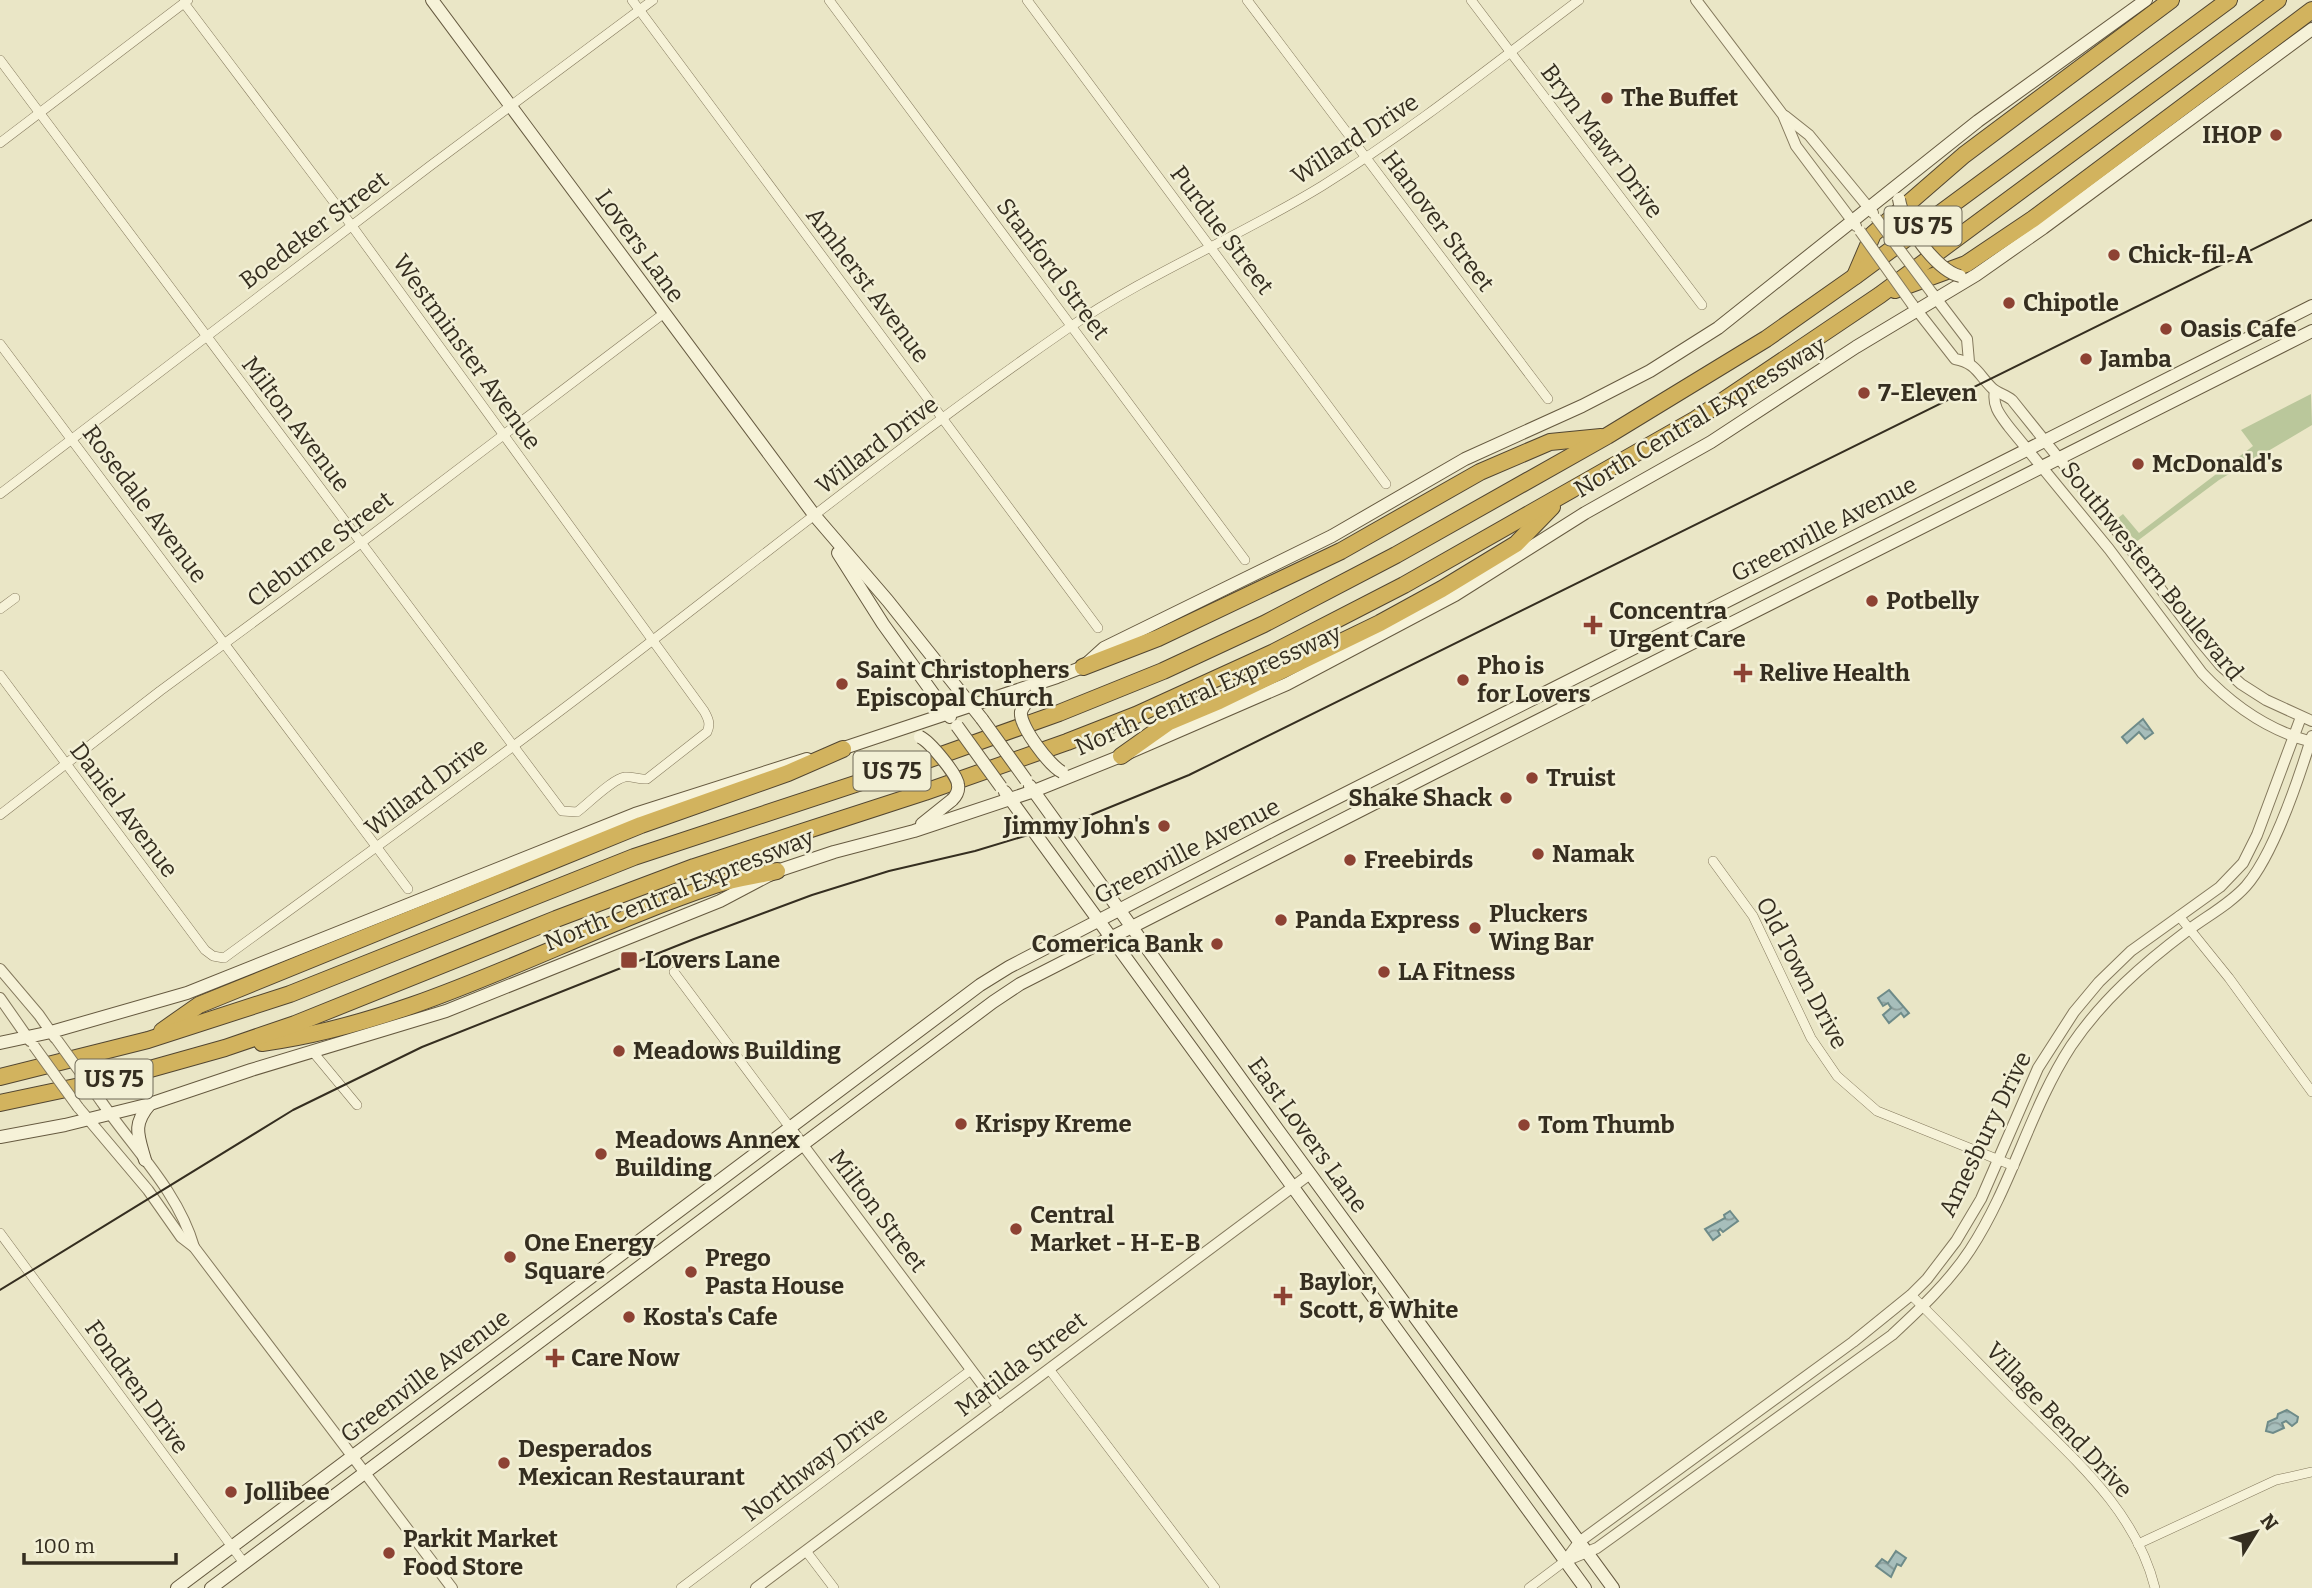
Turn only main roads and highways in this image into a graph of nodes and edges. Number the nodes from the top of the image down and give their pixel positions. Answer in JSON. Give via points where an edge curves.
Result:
{"nodes":[{"id":1,"x":432,"y":0,"type":"edge"},
{"id":2,"x":2146,"y":0,"type":"edge"},
{"id":3,"x":2171,"y":0,"type":"edge"},
{"id":4,"x":2229,"y":0,"type":"edge"},
{"id":5,"x":2278,"y":0,"type":"edge"},
{"id":6,"x":2312,"y":9,"type":"edge"},
{"id":7,"x":2312,"y":29,"type":"edge"},
{"id":8,"x":1898,"y":186,"type":"junction"},
{"id":9,"x":1854,"y":277,"type":"junction"},
{"id":10,"x":1966,"y":277,"type":"junction"},
{"id":11,"x":1880,"y":295,"type":"junction"},
{"id":12,"x":2312,"y":306,"type":"edge"},
{"id":13,"x":2312,"y":331,"type":"edge"},
{"id":14,"x":2205,"y":360,"type":"junction"},
{"id":15,"x":2215,"y":380,"type":"junction"},
{"id":16,"x":1607,"y":436,"type":"junction"},
{"id":17,"x":1566,"y":492,"type":"junction"},
{"id":18,"x":815,"y":516,"type":"junction"},
{"id":19,"x":1872,"y":527,"type":"junction"},
{"id":20,"x":1882,"y":548,"type":"junction"},
{"id":21,"x":1744,"y":593,"type":"junction"},
{"id":22,"x":1754,"y":612,"type":"junction"},
{"id":23,"x":1083,"y":667,"type":"junction"},
{"id":24,"x":1593,"y":669,"type":"junction"},
{"id":25,"x":1045,"y":682,"type":"junction"},
{"id":26,"x":1603,"y":688,"type":"junction"},
{"id":27,"x":971,"y":705,"type":"junction"},
{"id":28,"x":948,"y":713,"type":"junction"},
{"id":29,"x":896,"y":731,"type":"junction"},
{"id":30,"x":843,"y":749,"type":"junction"},
{"id":31,"x":1121,"y":756,"type":"junction"},
{"id":32,"x":1083,"y":772,"type":"junction"},
{"id":33,"x":1034,"y":791,"type":"junction"},
{"id":34,"x":1010,"y":798,"type":"junction"},
{"id":35,"x":914,"y":831,"type":"junction"},
{"id":36,"x":777,"y":871,"type":"junction"},
{"id":37,"x":1119,"y":910,"type":"junction"},
{"id":38,"x":1097,"y":921,"type":"junction"},
{"id":39,"x":1131,"y":927,"type":"junction"},
{"id":40,"x":1109,"y":937,"type":"junction"},
{"id":41,"x":148,"y":1040,"type":"junction"},
{"id":42,"x":0,"y":1043,"type":"edge"},
{"id":43,"x":225,"y":1048,"type":"junction"},
{"id":44,"x":0,"y":1077,"type":"edge"},
{"id":45,"x":0,"y":1103,"type":"edge"},
{"id":46,"x":150,"y":1104,"type":"junction"},
{"id":47,"x":0,"y":1137,"type":"edge"},
{"id":48,"x":145,"y":1160,"type":"road end"},
{"id":49,"x":603,"y":1269,"type":"junction"},
{"id":50,"x":616,"y":1286,"type":"junction"},
{"id":51,"x":516,"y":1335,"type":"junction"},
{"id":52,"x":528,"y":1351,"type":"junction"},
{"id":53,"x":1446,"y":1359,"type":"junction"},
{"id":54,"x":1428,"y":1374,"type":"junction"},
{"id":55,"x":177,"y":1588,"type":"edge"},
{"id":56,"x":211,"y":1588,"type":"edge"},
{"id":57,"x":1585,"y":1588,"type":"edge"},
{"id":58,"x":1613,"y":1588,"type":"edge"}],
"edges":[{"from":1,"to":18,"type":"main road","name":"Lovers Lane"},
{"from":2,"to":8,"type":"main road","via":[[1978,121]]},
{"from":3,"to":9,"type":"highway","via":[[1964,155],[1883,225],[1873,234]]},
{"from":4,"to":9,"type":"highway","name":"North Central Expressway","number":"US 75"},
{"from":5,"to":11,"type":"highway","name":"North Central Expressway","number":"US 75"},
{"from":6,"to":11,"type":"highway","via":[[2033,219],[1966,264]]},
{"from":7,"to":10,"type":"main road","name":"North Central Expressway","via":[[2043,228]]},
{"from":8,"to":10,"type":"main road","bridge":true,"via":[[1906,221],[1942,269]]},
{"from":8,"to":23,"type":"main road","via":[[1856,227],[1650,372],[1465,459],[1332,536],[1104,648]]},
{"from":9,"to":16,"type":"highway","name":"North Central Expressway","number":"US 75","via":[[1734,359]]},
{"from":10,"to":31,"type":"main road","name":"North Central Expressway","via":[[1711,442],[1411,620],[1287,684]]},
{"from":11,"to":17,"type":"highway","name":"North Central Expressway","number":"US 75","via":[[1696,419]]},
{"from":12,"to":14,"type":"main road","name":"Greenville Avenue"},
{"from":13,"to":15,"type":"main road","name":"Greenville Avenue"},
{"from":14,"to":15,"type":"main road"},
{"from":14,"to":19,"type":"main road","name":"Greenville Avenue"},
{"from":15,"to":20,"type":"main road","name":"Greenville Avenue"},
{"from":16,"to":23,"type":"highway","via":[[1550,442],[1480,472],[1341,551],[1158,638]]},
{"from":16,"to":41,"type":"highway","name":"North Central Expressway","number":"US 75","via":[[1331,591],[1117,690],[929,759],[658,849],[313,986]]},
{"from":17,"to":31,"type":"highway","via":[[1516,544],[1442,589],[1169,722]]},
{"from":17,"to":43,"type":"highway","name":"North Central Expressway","number":"US 75","via":[[1337,620],[1136,715],[682,872]]},
{"from":18,"to":27,"type":"main road","name":"Lovers Lane"},
{"from":18,"to":28,"type":"main road","name":"Lovers Lane","via":[[883,624]]},
{"from":19,"to":20,"type":"main road"},
{"from":19,"to":21,"type":"main road","name":"Greenville Avenue"},
{"from":20,"to":22,"type":"main road","name":"Greenville Avenue"},
{"from":21,"to":22,"type":"main road"},
{"from":21,"to":24,"type":"main road","name":"Greenville Avenue"},
{"from":22,"to":26,"type":"main road","name":"Greenville Avenue"},
{"from":23,"to":25,"type":"main road"},
{"from":24,"to":26,"type":"main road"},
{"from":24,"to":37,"type":"main road","name":"Greenville Avenue"},
{"from":25,"to":27,"type":"main road"},
{"from":25,"to":32,"type":"main road","bridge":true,"via":[[1021,711],[1022,722],[1049,763],[1062,772]]},
{"from":26,"to":39,"type":"main road","name":"Greenville Avenue"},
{"from":27,"to":28,"type":"main road"},
{"from":27,"to":33,"type":"main road","name":"East Lovers Lane","bridge":true},
{"from":28,"to":29,"type":"main road"},
{"from":28,"to":34,"type":"main road","name":"East Lovers Lane","bridge":true},
{"from":29,"to":30,"type":"main road"},
{"from":29,"to":35,"type":"main road","bridge":true,"via":[[928,741],[957,779],[958,790],[952,800]]},
{"from":30,"to":41,"type":"highway","via":[[199,1005]]},
{"from":30,"to":42,"type":"main road","via":[[635,814],[187,993],[54,1036]]},
{"from":31,"to":32,"type":"main road","name":"North Central Expressway"},
{"from":32,"to":33,"type":"main road","name":"North Central Expressway"},
{"from":33,"to":34,"type":"main road","name":"North Central Expressway"},
{"from":33,"to":37,"type":"main road","name":"East Lovers Lane"},
{"from":34,"to":35,"type":"main road","name":"North Central Expressway"},
{"from":34,"to":38,"type":"main road","name":"East Lovers Lane"},
{"from":35,"to":36,"type":"main road","name":"North Central Expressway"},
{"from":36,"to":43,"type":"highway","via":[[717,884],[429,1000],[309,1037]]},
{"from":36,"to":46,"type":"main road","name":"North Central Expressway","via":[[720,901],[446,1011]]},
{"from":37,"to":38,"type":"main road","name":"Greenville Avenue"},
{"from":37,"to":39,"type":"main road","name":"East Lovers Lane"},
{"from":38,"to":40,"type":"main road","name":"East Lovers Lane"},
{"from":38,"to":49,"type":"main road","name":"Greenville Avenue","via":[[980,985]]},
{"from":39,"to":40,"type":"main road","name":"Greenville Avenue"},
{"from":39,"to":53,"type":"main road","name":"East Lovers Lane"},
{"from":40,"to":50,"type":"main road","name":"Greenville Avenue","via":[[993,1002]]},
{"from":40,"to":54,"type":"main road","name":"East Lovers Lane"},
{"from":41,"to":44,"type":"highway","name":"North Central Expressway","number":"US 75"},
{"from":43,"to":45,"type":"highway","name":"North Central Expressway","number":"US 75","via":[[118,1078]]},
{"from":46,"to":47,"type":"main road","name":"North Central Expressway"},
{"from":46,"to":48,"type":"main road","via":[[138,1124]]},
{"from":49,"to":50,"type":"main road"},
{"from":49,"to":51,"type":"main road","name":"Greenville Avenue"},
{"from":50,"to":52,"type":"main road","name":"Greenville Avenue"},
{"from":51,"to":52,"type":"main road"},
{"from":51,"to":55,"type":"main road","name":"Greenville Avenue"},
{"from":52,"to":56,"type":"main road","name":"Greenville Avenue"},
{"from":53,"to":54,"type":"main road"},
{"from":53,"to":58,"type":"main road","name":"East Lovers Lane"},
{"from":54,"to":57,"type":"main road","name":"East Lovers Lane"}]}
